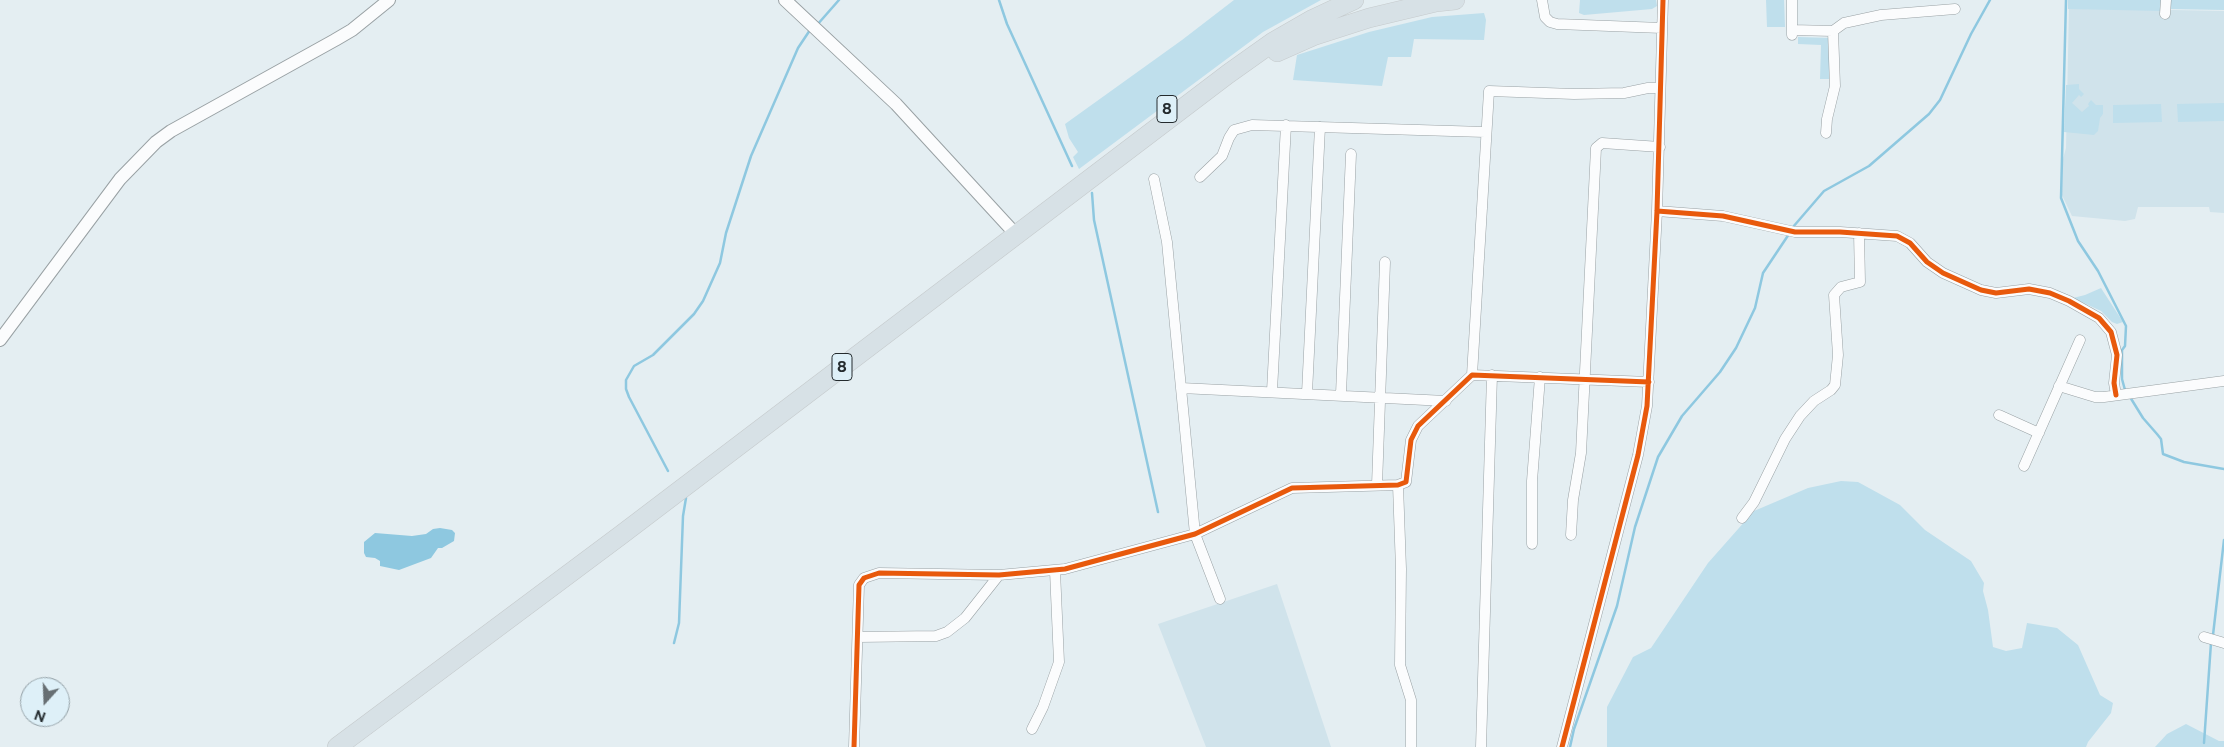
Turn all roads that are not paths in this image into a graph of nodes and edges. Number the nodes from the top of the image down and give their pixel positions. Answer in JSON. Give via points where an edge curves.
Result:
{"nodes":[{"id":1,"x":389,"y":0,"type":"edge"},
{"id":2,"x":785,"y":0,"type":"edge"},
{"id":3,"x":1331,"y":0,"type":"edge"},
{"id":4,"x":1354,"y":0,"type":"edge"},
{"id":5,"x":1455,"y":0,"type":"edge"},
{"id":6,"x":1542,"y":0,"type":"edge"},
{"id":7,"x":1663,"y":0,"type":"edge"},
{"id":8,"x":1792,"y":0,"type":"edge"},
{"id":9,"x":2166,"y":0,"type":"edge"},
{"id":10,"x":1955,"y":9,"type":"dead end"},
{"id":11,"x":2166,"y":14,"type":"dead end"},
{"id":12,"x":1662,"y":28,"type":"junction"},
{"id":13,"x":1833,"y":31,"type":"junction"},
{"id":14,"x":1228,"y":74,"type":"junction"},
{"id":15,"x":1660,"y":88,"type":"junction"},
{"id":16,"x":1286,"y":125,"type":"junction"},
{"id":17,"x":1320,"y":127,"type":"junction"},
{"id":18,"x":1486,"y":132,"type":"junction"},
{"id":19,"x":1826,"y":133,"type":"dead end"},
{"id":20,"x":1660,"y":147,"type":"junction"},
{"id":21,"x":1351,"y":154,"type":"dead end"},
{"id":22,"x":1200,"y":177,"type":"dead end"},
{"id":23,"x":1154,"y":179,"type":"dead end"},
{"id":24,"x":1657,"y":212,"type":"junction"},
{"id":25,"x":1010,"y":228,"type":"junction"},
{"id":26,"x":1859,"y":233,"type":"junction"},
{"id":27,"x":1385,"y":262,"type":"dead end"},
{"id":28,"x":0,"y":340,"type":"edge"},
{"id":29,"x":2080,"y":340,"type":"dead end"},
{"id":30,"x":1472,"y":375,"type":"junction"},
{"id":31,"x":1492,"y":375,"type":"junction"},
{"id":32,"x":1540,"y":377,"type":"junction"},
{"id":33,"x":1585,"y":379,"type":"junction"},
{"id":34,"x":2224,"y":381,"type":"edge"},
{"id":35,"x":1648,"y":382,"type":"junction"},
{"id":36,"x":2059,"y":386,"type":"junction"},
{"id":37,"x":1181,"y":388,"type":"junction"},
{"id":38,"x":1272,"y":391,"type":"junction"},
{"id":39,"x":1307,"y":393,"type":"junction"},
{"id":40,"x":1341,"y":394,"type":"junction"},
{"id":41,"x":2116,"y":395,"type":"junction"},
{"id":42,"x":1379,"y":396,"type":"junction"},
{"id":43,"x":1446,"y":401,"type":"junction"},
{"id":44,"x":1999,"y":415,"type":"dead end"},
{"id":45,"x":2038,"y":433,"type":"junction"},
{"id":46,"x":2024,"y":466,"type":"dead end"},
{"id":47,"x":1377,"y":485,"type":"junction"},
{"id":48,"x":1398,"y":485,"type":"junction"},
{"id":49,"x":1742,"y":518,"type":"dead end"},
{"id":50,"x":1195,"y":534,"type":"junction"},
{"id":51,"x":1571,"y":535,"type":"dead end"},
{"id":52,"x":1532,"y":544,"type":"dead end"},
{"id":53,"x":1056,"y":571,"type":"junction"},
{"id":54,"x":999,"y":575,"type":"junction"},
{"id":55,"x":1220,"y":599,"type":"dead end"},
{"id":56,"x":858,"y":637,"type":"junction"},
{"id":57,"x":2204,"y":637,"type":"dead end"},
{"id":58,"x":2224,"y":643,"type":"edge"},
{"id":59,"x":1032,"y":729,"type":"dead end"},
{"id":60,"x":322,"y":747,"type":"edge"},
{"id":61,"x":338,"y":747,"type":"edge"},
{"id":62,"x":854,"y":747,"type":"edge"},
{"id":63,"x":1411,"y":747,"type":"edge"},
{"id":64,"x":1481,"y":747,"type":"edge"},
{"id":65,"x":1562,"y":747,"type":"edge"}],
"edges":[{"from":1,"to":28,"type":"street","via":[[335,40],[156,142],[120,179]]},
{"from":2,"to":25,"type":"street","via":[[896,104]]},
{"from":3,"to":25,"type":"highway","number":"8","via":[[1309,10],[1222,67]]},
{"from":4,"to":14,"type":"highway","number":"8","via":[[1313,19]]},
{"from":5,"to":14,"type":"highway","via":[[1369,18],[1312,36]]},
{"from":6,"to":12,"type":"street","via":[[1545,17],[1557,24]]},
{"from":7,"to":12,"type":"street"},
{"from":8,"to":13,"type":"street","via":[[1792,33]]},
{"from":9,"to":11,"type":"street"},
{"from":10,"to":13,"type":"street","via":[[1881,15],[1844,23]]},
{"from":12,"to":15,"type":"street"},
{"from":13,"to":19,"type":"street","via":[[1835,86]]},
{"from":14,"to":61,"type":"highway","number":"8"},
{"from":15,"to":18,"type":"street","via":[[1574,94],[1488,90]]},
{"from":15,"to":20,"type":"street"},
{"from":16,"to":17,"type":"street"},
{"from":16,"to":22,"type":"street","via":[[1252,125],[1234,130],[1222,156]]},
{"from":16,"to":38,"type":"street"},
{"from":17,"to":18,"type":"street"},
{"from":17,"to":39,"type":"street"},
{"from":18,"to":30,"type":"street"},
{"from":20,"to":24,"type":"street"},
{"from":20,"to":33,"type":"street","via":[[1602,142],[1596,148]]},
{"from":21,"to":40,"type":"street"},
{"from":23,"to":37,"type":"street","via":[[1167,242]]},
{"from":24,"to":26,"type":"street","via":[[1724,216],[1792,231]]},
{"from":24,"to":35,"type":"street"},
{"from":25,"to":60,"type":"highway","number":"8"},
{"from":26,"to":41,"type":"street","via":[[1897,236],[1910,243],[1943,274],[1981,290],[1996,293],[2028,289],[2050,293],[2099,318],[2111,332],[2117,354]]},
{"from":26,"to":49,"type":"street","via":[[1860,282],[1840,287],[1834,295],[1838,355],[1835,385],[1800,416],[1754,502]]},
{"from":27,"to":42,"type":"street"},
{"from":29,"to":36,"type":"street"},
{"from":30,"to":31,"type":"street"},
{"from":30,"to":43,"type":"street"},
{"from":31,"to":32,"type":"street"},
{"from":31,"to":64,"type":"street"},
{"from":32,"to":33,"type":"street"},
{"from":32,"to":52,"type":"street","via":[[1532,481]]},
{"from":33,"to":35,"type":"street"},
{"from":33,"to":51,"type":"street","via":[[1581,453]]},
{"from":34,"to":41,"type":"street"},
{"from":35,"to":65,"type":"street","via":[[1638,455]]},
{"from":36,"to":41,"type":"street","via":[[2095,398]]},
{"from":36,"to":45,"type":"street"},
{"from":37,"to":38,"type":"street"},
{"from":37,"to":50,"type":"street"},
{"from":38,"to":39,"type":"street"},
{"from":39,"to":40,"type":"street"},
{"from":40,"to":42,"type":"street"},
{"from":42,"to":43,"type":"street"},
{"from":42,"to":47,"type":"street"},
{"from":43,"to":48,"type":"street","via":[[1418,426],[1411,440],[1406,482]]},
{"from":44,"to":45,"type":"street"},
{"from":45,"to":46,"type":"street"},
{"from":47,"to":48,"type":"street"},
{"from":47,"to":50,"type":"street","via":[[1292,488]]},
{"from":48,"to":63,"type":"street","via":[[1400,665],[1410,700]]},
{"from":50,"to":53,"type":"street"},
{"from":50,"to":55,"type":"street"},
{"from":53,"to":54,"type":"street"},
{"from":53,"to":59,"type":"street","via":[[1060,662]]},
{"from":54,"to":56,"type":"street","via":[[965,618],[947,632],[936,636]]},
{"from":54,"to":56,"type":"street","via":[[879,573],[864,578],[859,586]]},
{"from":56,"to":62,"type":"street"},
{"from":57,"to":58,"type":"street"}]}
